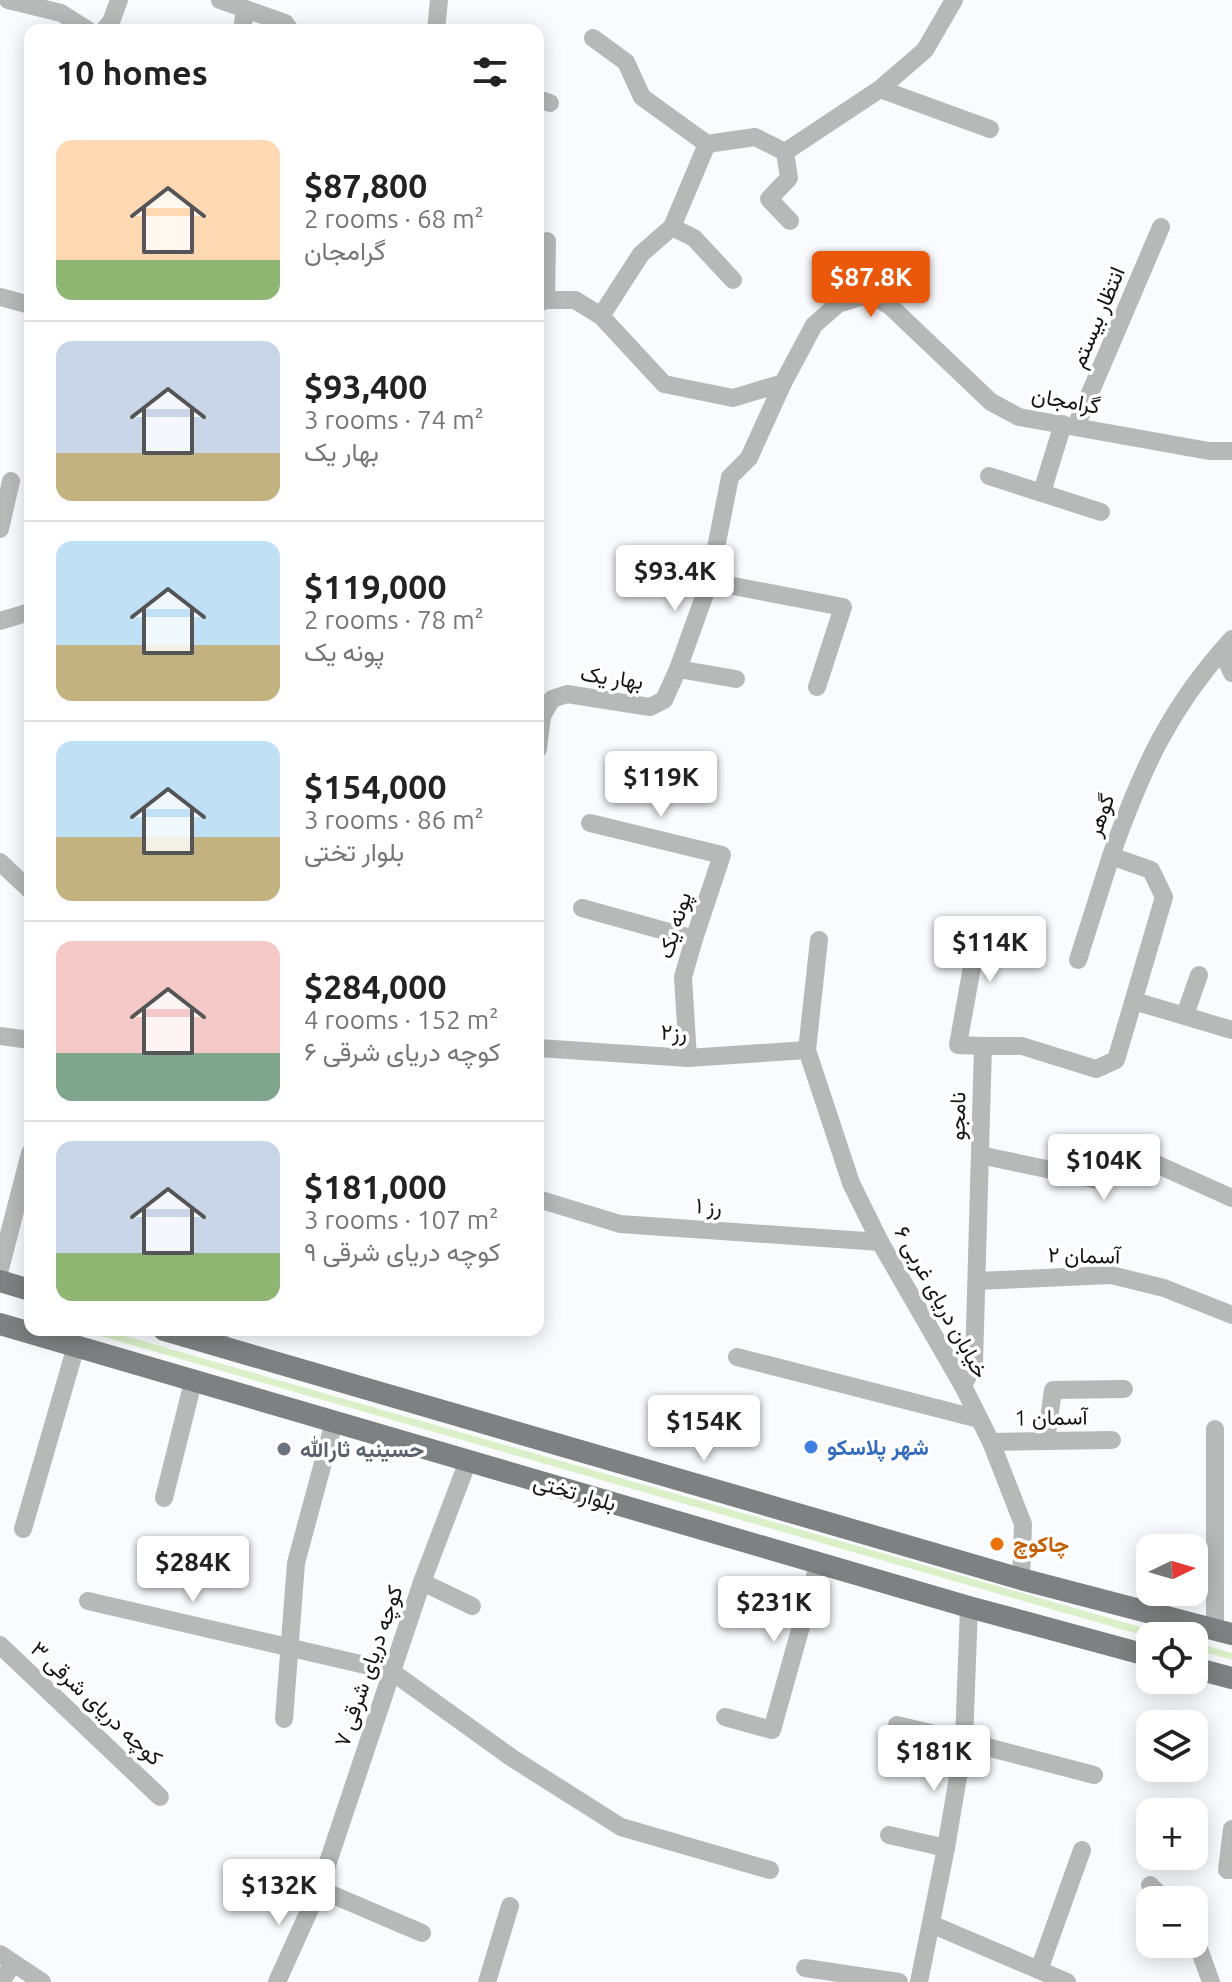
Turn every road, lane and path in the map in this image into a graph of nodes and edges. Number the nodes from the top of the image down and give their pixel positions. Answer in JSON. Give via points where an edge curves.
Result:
{"nodes":[{"id":1,"x":8,"y":0,"type":"edge"},
{"id":2,"x":119,"y":0,"type":"edge"},
{"id":3,"x":220,"y":0,"type":"edge"},
{"id":4,"x":439,"y":0,"type":"edge"},
{"id":5,"x":954,"y":0,"type":"edge"},
{"id":6,"x":245,"y":10,"type":"junction"},
{"id":7,"x":78,"y":24,"type":"edge"},
{"id":8,"x":109,"y":24,"type":"edge"},
{"id":9,"x":243,"y":24,"type":"edge"},
{"id":10,"x":286,"y":24,"type":"edge"},
{"id":11,"x":437,"y":24,"type":"edge"},
{"id":12,"x":593,"y":38,"type":"dead end"},
{"id":13,"x":880,"y":89,"type":"junction"},
{"id":14,"x":990,"y":129,"type":"dead end"},
{"id":15,"x":707,"y":144,"type":"junction"},
{"id":16,"x":785,"y":152,"type":"junction"},
{"id":17,"x":790,"y":221,"type":"dead end"},
{"id":18,"x":672,"y":227,"type":"junction"},
{"id":19,"x":1161,"y":227,"type":"dead end"},
{"id":20,"x":547,"y":241,"type":"dead end"},
{"id":21,"x":544,"y":278,"type":"edge"},
{"id":22,"x":733,"y":280,"type":"dead end"},
{"id":23,"x":0,"y":297,"type":"edge"},
{"id":24,"x":544,"y":302,"type":"edge"},
{"id":25,"x":24,"y":303,"type":"edge"},
{"id":26,"x":601,"y":316,"type":"junction"},
{"id":27,"x":783,"y":383,"type":"junction"},
{"id":28,"x":1069,"y":425,"type":"junction"},
{"id":29,"x":1232,"y":451,"type":"edge"},
{"id":30,"x":989,"y":476,"type":"dead end"},
{"id":31,"x":11,"y":481,"type":"dead end"},
{"id":32,"x":1042,"y":492,"type":"junction"},
{"id":33,"x":1101,"y":512,"type":"dead end"},
{"id":34,"x":0,"y":529,"type":"edge"},
{"id":35,"x":655,"y":571,"type":"dead end"},
{"id":36,"x":709,"y":583,"type":"junction"},
{"id":37,"x":24,"y":614,"type":"edge"},
{"id":38,"x":0,"y":621,"type":"edge"},
{"id":39,"x":1227,"y":645,"type":"edge"},
{"id":40,"x":678,"y":669,"type":"junction"},
{"id":41,"x":1232,"y":673,"type":"edge"},
{"id":42,"x":736,"y":679,"type":"dead end"},
{"id":43,"x":817,"y":687,"type":"dead end"},
{"id":44,"x":544,"y":713,"type":"edge"},
{"id":45,"x":590,"y":823,"type":"dead end"},
{"id":46,"x":1111,"y":856,"type":"junction"},
{"id":47,"x":0,"y":862,"type":"edge"},
{"id":48,"x":24,"y":884,"type":"edge"},
{"id":49,"x":582,"y":908,"type":"dead end"},
{"id":50,"x":694,"y":939,"type":"junction"},
{"id":51,"x":977,"y":939,"type":"dead end"},
{"id":52,"x":819,"y":940,"type":"dead end"},
{"id":53,"x":1078,"y":960,"type":"dead end"},
{"id":54,"x":1199,"y":975,"type":"dead end"},
{"id":55,"x":1134,"y":1001,"type":"junction"},
{"id":56,"x":1185,"y":1015,"type":"junction"},
{"id":57,"x":1232,"y":1030,"type":"edge"},
{"id":58,"x":0,"y":1036,"type":"edge"},
{"id":59,"x":24,"y":1039,"type":"edge"},
{"id":60,"x":983,"y":1046,"type":"junction"},
{"id":61,"x":544,"y":1048,"type":"edge"},
{"id":62,"x":807,"y":1050,"type":"junction"},
{"id":63,"x":688,"y":1058,"type":"junction"},
{"id":64,"x":980,"y":1155,"type":"junction"},
{"id":65,"x":24,"y":1176,"type":"edge"},
{"id":66,"x":1232,"y":1198,"type":"edge"},
{"id":67,"x":544,"y":1201,"type":"edge"},
{"id":68,"x":880,"y":1242,"type":"junction"},
{"id":69,"x":0,"y":1269,"type":"edge"},
{"id":70,"x":0,"y":1281,"type":"edge"},
{"id":71,"x":977,"y":1281,"type":"junction"},
{"id":72,"x":24,"y":1288,"type":"edge"},
{"id":73,"x":1232,"y":1315,"type":"edge"},
{"id":74,"x":0,"y":1324,"type":"edge"},
{"id":75,"x":24,"y":1331,"type":"edge"},
{"id":76,"x":41,"y":1336,"type":"edge"},
{"id":77,"x":219,"y":1338,"type":"edge"},
{"id":78,"x":76,"y":1346,"type":"junction"},
{"id":79,"x":737,"y":1357,"type":"dead end"},
{"id":80,"x":193,"y":1382,"type":"junction"},
{"id":81,"x":963,"y":1386,"type":"junction"},
{"id":82,"x":1124,"y":1389,"type":"dead end"},
{"id":83,"x":979,"y":1419,"type":"junction"},
{"id":84,"x":334,"y":1422,"type":"junction"},
{"id":85,"x":1215,"y":1429,"type":"dead end"},
{"id":86,"x":1112,"y":1440,"type":"dead end"},
{"id":87,"x":1046,"y":1441,"type":"junction"},
{"id":88,"x":991,"y":1442,"type":"junction"},
{"id":89,"x":468,"y":1461,"type":"junction"},
{"id":90,"x":164,"y":1498,"type":"dead end"},
{"id":91,"x":23,"y":1529,"type":"dead end"},
{"id":92,"x":819,"y":1562,"type":"junction"},
{"id":93,"x":1021,"y":1579,"type":"junction"},
{"id":94,"x":422,"y":1582,"type":"junction"},
{"id":95,"x":88,"y":1601,"type":"dead end"},
{"id":96,"x":472,"y":1606,"type":"dead end"},
{"id":97,"x":969,"y":1607,"type":"junction"},
{"id":98,"x":1224,"y":1632,"type":"edge"},
{"id":99,"x":0,"y":1645,"type":"edge"},
{"id":100,"x":289,"y":1648,"type":"junction"},
{"id":101,"x":1136,"y":1652,"type":"edge"},
{"id":102,"x":391,"y":1671,"type":"junction"},
{"id":103,"x":1208,"y":1672,"type":"edge"},
{"id":104,"x":1232,"y":1678,"type":"edge"},
{"id":105,"x":725,"y":1717,"type":"dead end"},
{"id":106,"x":284,"y":1719,"type":"dead end"},
{"id":107,"x":897,"y":1725,"type":"dead end"},
{"id":108,"x":964,"y":1741,"type":"junction"},
{"id":109,"x":1094,"y":1775,"type":"dead end"},
{"id":110,"x":160,"y":1797,"type":"dead end"},
{"id":111,"x":1232,"y":1829,"type":"edge"},
{"id":112,"x":889,"y":1835,"type":"dead end"},
{"id":113,"x":946,"y":1848,"type":"junction"},
{"id":114,"x":1082,"y":1850,"type":"dead end"},
{"id":115,"x":770,"y":1870,"type":"dead end"},
{"id":116,"x":1232,"y":1870,"type":"edge"},
{"id":117,"x":250,"y":1878,"type":"dead end"},
{"id":118,"x":319,"y":1889,"type":"junction"},
{"id":119,"x":510,"y":1906,"type":"dead end"},
{"id":120,"x":931,"y":1924,"type":"junction"},
{"id":121,"x":422,"y":1933,"type":"dead end"},
{"id":122,"x":1202,"y":1958,"type":"edge"},
{"id":123,"x":6,"y":1959,"type":"edge"},
{"id":124,"x":805,"y":1968,"type":"dead end"},
{"id":125,"x":1039,"y":1970,"type":"junction"},
{"id":126,"x":1,"y":1982,"type":"edge"},
{"id":127,"x":42,"y":1982,"type":"edge"},
{"id":128,"x":277,"y":1982,"type":"edge"},
{"id":129,"x":487,"y":1982,"type":"edge"},
{"id":130,"x":899,"y":1982,"type":"edge"},
{"id":131,"x":919,"y":1982,"type":"edge"},
{"id":132,"x":1067,"y":1982,"type":"edge"},
{"id":133,"x":1211,"y":1982,"type":"edge"}],
"edges":[{"from":1,"to":7,"type":"street","via":[[61,13]]},
{"from":2,"to":8,"type":"street"},
{"from":3,"to":6,"type":"street"},
{"from":4,"to":11,"type":"street"},
{"from":5,"to":13,"type":"street","via":[[925,50]]},
{"from":6,"to":9,"type":"street"},
{"from":6,"to":10,"type":"street"},
{"from":12,"to":15,"type":"street","via":[[626,62],[642,97]]},
{"from":13,"to":14,"type":"street"},
{"from":13,"to":16,"type":"street"},
{"from":15,"to":16,"type":"street","via":[[755,137]]},
{"from":15,"to":18,"type":"street"},
{"from":16,"to":17,"type":"street","via":[[789,178],[769,199]]},
{"from":18,"to":22,"type":"street","via":[[694,238]]},
{"from":18,"to":26,"type":"street","via":[[641,254]]},
{"from":19,"to":28,"type":"street","name":"انتظار بیستم"},
{"from":20,"to":21,"type":"street"},
{"from":23,"to":25,"type":"street"},
{"from":24,"to":26,"type":"street","via":[[575,300]]},
{"from":26,"to":27,"type":"street","via":[[664,384],[733,398]]},
{"from":27,"to":28,"type":"street","name":"گرامجان","via":[[814,325],[838,304],[870,294],[890,306],[991,402],[1019,417]]},
{"from":27,"to":36,"type":"street","name":"بهار یک","via":[[749,458],[730,477]]},
{"from":28,"to":29,"type":"street","name":"گرامجان"},
{"from":28,"to":32,"type":"street","name":"انتظار بیستم"},
{"from":30,"to":32,"type":"street"},
{"from":31,"to":34,"type":"street"},
{"from":32,"to":33,"type":"street"},
{"from":35,"to":36,"type":"street"},
{"from":36,"to":40,"type":"street","name":"بهار یک"},
{"from":36,"to":43,"type":"street","via":[[843,607]]},
{"from":37,"to":38,"type":"street"},
{"from":39,"to":41,"type":"street"},
{"from":39,"to":46,"type":"street","name":"گوهر","via":[[1164,729]]},
{"from":40,"to":42,"type":"street"},
{"from":40,"to":44,"type":"street","name":"بهار یک","via":[[664,700],[650,707],[567,694],[552,699]]},
{"from":45,"to":50,"type":"street","name":"پونه یک","via":[[722,855]]},
{"from":46,"to":53,"type":"street"},
{"from":46,"to":55,"type":"street","name":"گوهر","via":[[1151,870],[1164,897]]},
{"from":47,"to":48,"type":"street"},
{"from":49,"to":50,"type":"street"},
{"from":50,"to":63,"type":"street","name":"پونه یک","via":[[683,977]]},
{"from":51,"to":60,"type":"street","via":[[958,1045]]},
{"from":52,"to":62,"type":"street"},
{"from":54,"to":56,"type":"street"},
{"from":55,"to":56,"type":"street"},
{"from":55,"to":60,"type":"street","via":[[1116,1060],[1096,1069],[1022,1046]]},
{"from":56,"to":57,"type":"street"},
{"from":58,"to":59,"type":"street"},
{"from":60,"to":64,"type":"street","name":"نامجو"},
{"from":61,"to":63,"type":"street","name":"رز۲"},
{"from":62,"to":63,"type":"street","name":"رز۲"},
{"from":62,"to":68,"type":"street","name":"خیابان دریای غربی ۶","via":[[851,1183]]},
{"from":64,"to":66,"type":"street","via":[[1103,1181],[1145,1159]]},
{"from":64,"to":71,"type":"street","name":"نامجو"},
{"from":65,"to":69,"type":"street"},
{"from":67,"to":68,"type":"street","name":"رز ۱","via":[[620,1224]]},
{"from":68,"to":81,"type":"street","name":"خیابان دریای غربی ۶"},
{"from":70,"to":72,"type":"main road"},
{"from":71,"to":73,"type":"street","name":"آسمان ۲","via":[[1111,1275],[1164,1288]]},
{"from":71,"to":81,"type":"street","name":"نامجو","via":[[974,1363]]},
{"from":74,"to":75,"type":"main road","name":"بلوار تختی"},
{"from":76,"to":78,"type":"main road","name":"بلوار تختی"},
{"from":77,"to":93,"type":"main road","name":"بلوار تختی"},
{"from":78,"to":80,"type":"main road","name":"بلوار تختی"},
{"from":78,"to":91,"type":"street"},
{"from":79,"to":83,"type":"street"},
{"from":80,"to":84,"type":"main road","name":"بلوار تختی"},
{"from":80,"to":90,"type":"street"},
{"from":81,"to":83,"type":"street","name":"خیابان دریای غربی ۶"},
{"from":82,"to":87,"type":"street","via":[[1053,1390]]},
{"from":83,"to":88,"type":"street","name":"خیابان دریای غربی ۶"},
{"from":84,"to":89,"type":"main road","name":"بلوار تختی"},
{"from":84,"to":100,"type":"street","via":[[296,1563]]},
{"from":85,"to":98,"type":"street"},
{"from":86,"to":87,"type":"street","name":"آسمان 1"},
{"from":87,"to":88,"type":"street","name":"آسمان 1"},
{"from":88,"to":93,"type":"street","name":"خیابان دریای غربی ۶","via":[[1023,1524]]},
{"from":89,"to":92,"type":"main road","name":"بلوار تختی"},
{"from":89,"to":94,"type":"street","name":"کوچه دریای شرقی ۷"},
{"from":92,"to":97,"type":"main road","name":"بلوار تختی"},
{"from":92,"to":105,"type":"street","via":[[772,1730]]},
{"from":93,"to":98,"type":"main road","name":"بلوار تختی"},
{"from":94,"to":96,"type":"street"},
{"from":94,"to":102,"type":"street","name":"کوچه دریای شرقی ۷"},
{"from":95,"to":100,"type":"street"},
{"from":97,"to":101,"type":"main road","name":"بلوار تختی"},
{"from":97,"to":108,"type":"street"},
{"from":99,"to":110,"type":"street","name":"کوچه دریای شرقی ۳"},
{"from":100,"to":102,"type":"street"},
{"from":100,"to":106,"type":"street"},
{"from":102,"to":115,"type":"street","via":[[512,1758],[621,1827]]},
{"from":102,"to":118,"type":"street","name":"کوچه دریای شرقی ۷"},
{"from":103,"to":104,"type":"main road"},
{"from":107,"to":108,"type":"street"},
{"from":108,"to":109,"type":"street"},
{"from":108,"to":113,"type":"street"},
{"from":111,"to":116,"type":"street","via":[[1227,1870]]},
{"from":112,"to":113,"type":"street"},
{"from":113,"to":120,"type":"street"},
{"from":114,"to":125,"type":"street"},
{"from":117,"to":118,"type":"street"},
{"from":118,"to":121,"type":"street"},
{"from":118,"to":128,"type":"street","name":"کوچه دریای شرقی ۷"},
{"from":119,"to":129,"type":"street"},
{"from":120,"to":125,"type":"street"},
{"from":120,"to":131,"type":"street"},
{"from":122,"to":133,"type":"street"},
{"from":123,"to":126,"type":"street"},
{"from":123,"to":127,"type":"street"},
{"from":124,"to":130,"type":"street"},
{"from":125,"to":132,"type":"street"}]}
